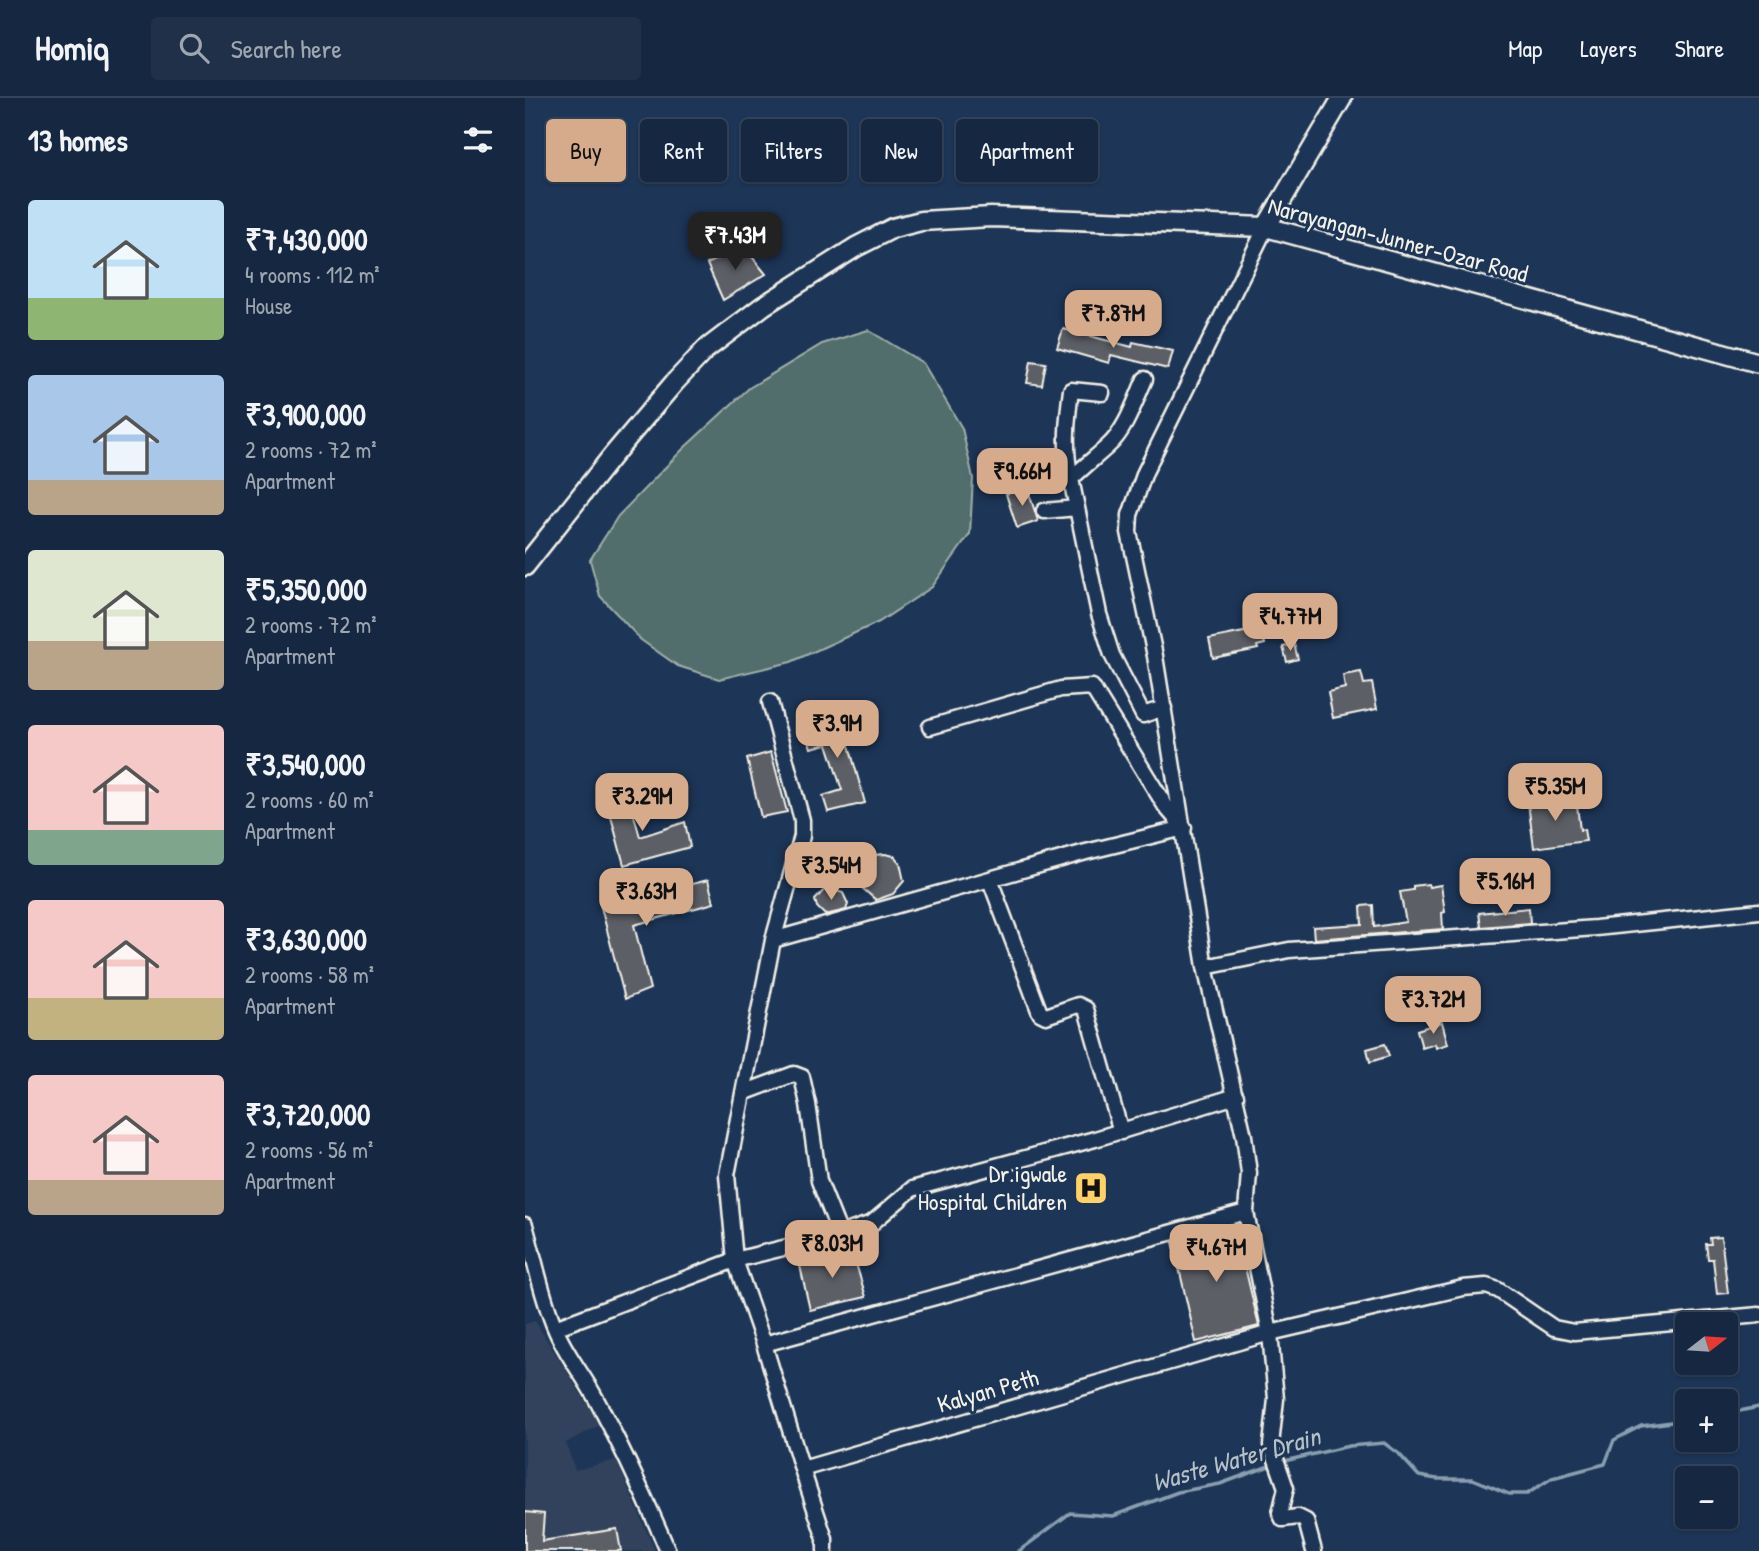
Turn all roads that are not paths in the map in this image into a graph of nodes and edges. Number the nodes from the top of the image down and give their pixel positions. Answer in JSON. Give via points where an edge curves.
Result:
{"nodes":[{"id":1,"x":1342,"y":98,"type":"edge"},
{"id":2,"x":1266,"y":227,"type":"junction"},
{"id":3,"x":1759,"y":363,"type":"edge"},
{"id":4,"x":1145,"y":379,"type":"dead end"},
{"id":5,"x":1102,"y":394,"type":"dead end"},
{"id":6,"x":1071,"y":479,"type":"junction"},
{"id":7,"x":1077,"y":508,"type":"junction"},
{"id":8,"x":1044,"y":511,"type":"dead end"},
{"id":9,"x":525,"y":566,"type":"edge"},
{"id":10,"x":770,"y":702,"type":"dead end"},
{"id":11,"x":1164,"y":708,"type":"junction"},
{"id":12,"x":929,"y":727,"type":"dead end"},
{"id":13,"x":1184,"y":828,"type":"junction"},
{"id":14,"x":990,"y":880,"type":"junction"},
{"id":15,"x":1759,"y":911,"type":"edge"},
{"id":16,"x":773,"y":940,"type":"junction"},
{"id":17,"x":1205,"y":967,"type":"junction"},
{"id":18,"x":743,"y":1093,"type":"junction"},
{"id":19,"x":1236,"y":1096,"type":"junction"},
{"id":20,"x":1121,"y":1132,"type":"junction"},
{"id":21,"x":1246,"y":1212,"type":"junction"},
{"id":22,"x":525,"y":1225,"type":"edge"},
{"id":23,"x":839,"y":1234,"type":"junction"},
{"id":24,"x":736,"y":1260,"type":"junction"},
{"id":25,"x":1759,"y":1315,"type":"edge"},
{"id":26,"x":555,"y":1328,"type":"junction"},
{"id":27,"x":1270,"y":1333,"type":"junction"},
{"id":28,"x":764,"y":1344,"type":"junction"},
{"id":29,"x":802,"y":1469,"type":"junction"},
{"id":30,"x":668,"y":1551,"type":"edge"},
{"id":31,"x":825,"y":1551,"type":"edge"},
{"id":32,"x":1314,"y":1551,"type":"edge"}],
"edges":[{"from":1,"to":2,"type":"main road"},
{"from":2,"to":3,"type":"main road","name":"Narayangan-Junner-Ozar Road"},
{"from":2,"to":9,"type":"main road","name":"Narayangan-Junner-Ozar Road","via":[[991,217],[921,221],[893,228],[763,306],[705,351],[639,424]]},
{"from":2,"to":11,"type":"street","via":[[1145,471],[1130,515],[1129,532]]},
{"from":4,"to":6,"type":"street","via":[[1110,445]]},
{"from":5,"to":6,"type":"street","via":[[1071,390],[1066,459]]},
{"from":6,"to":7,"type":"street"},
{"from":7,"to":8,"type":"street"},
{"from":7,"to":11,"type":"street","via":[[1112,655],[1143,715]]},
{"from":10,"to":16,"type":"street","via":[[802,820],[802,836]]},
{"from":11,"to":13,"type":"street"},
{"from":12,"to":13,"type":"street","via":[[1061,689],[1092,687],[1166,807]]},
{"from":13,"to":14,"type":"street"},
{"from":13,"to":17,"type":"street"},
{"from":14,"to":16,"type":"street"},
{"from":14,"to":20,"type":"street","via":[[1040,1013],[1046,1016],[1078,1005],[1086,1009]]},
{"from":15,"to":17,"type":"street","via":[[1289,950]]},
{"from":16,"to":18,"type":"street"},
{"from":17,"to":19,"type":"street"},
{"from":18,"to":23,"type":"street","via":[[794,1074],[801,1077],[819,1181]]},
{"from":18,"to":24,"type":"street","via":[[727,1175]]},
{"from":19,"to":20,"type":"street"},
{"from":19,"to":21,"type":"street","via":[[1249,1173]]},
{"from":20,"to":23,"type":"street","via":[[912,1189],[872,1223]]},
{"from":21,"to":27,"type":"street"},
{"from":21,"to":28,"type":"street"},
{"from":22,"to":26,"type":"street"},
{"from":23,"to":24,"type":"street"},
{"from":24,"to":26,"type":"street"},
{"from":24,"to":28,"type":"street"},
{"from":25,"to":27,"type":"street","name":"Kalyan Peth","via":[[1574,1332],[1554,1328],[1486,1286]]},
{"from":26,"to":30,"type":"street","via":[[626,1455]]},
{"from":27,"to":29,"type":"street","name":"Kalyan Peth"},
{"from":27,"to":32,"type":"street","via":[[1276,1399],[1271,1445],[1286,1488],[1280,1513],[1283,1519],[1306,1521]]},
{"from":28,"to":29,"type":"street"},
{"from":29,"to":31,"type":"street"}]}
